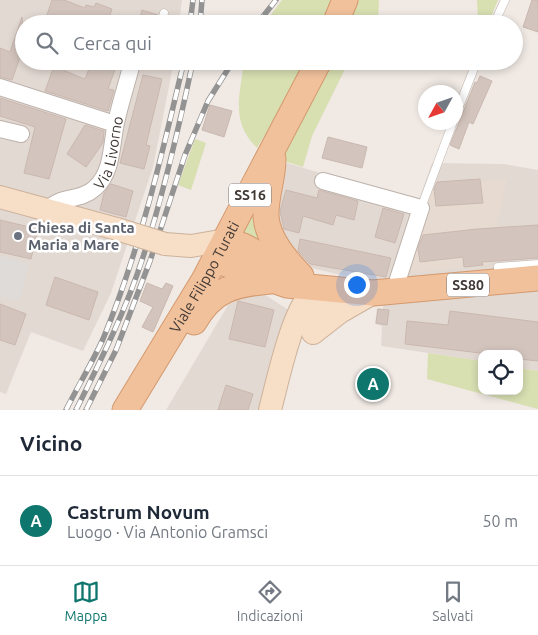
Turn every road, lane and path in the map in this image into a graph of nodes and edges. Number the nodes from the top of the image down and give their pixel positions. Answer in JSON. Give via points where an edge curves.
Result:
{"nodes":[{"id":1,"x":345,"y":0,"type":"edge"},
{"id":2,"x":505,"y":0,"type":"edge"},
{"id":3,"x":339,"y":15,"type":"edge"},
{"id":4,"x":498,"y":15,"type":"edge"},
{"id":5,"x":130,"y":70,"type":"edge"},
{"id":6,"x":314,"y":70,"type":"edge"},
{"id":7,"x":473,"y":70,"type":"edge"},
{"id":8,"x":0,"y":87,"type":"edge"},
{"id":9,"x":463,"y":96,"type":"edge"},
{"id":10,"x":115,"y":124,"type":"junction"},
{"id":11,"x":0,"y":129,"type":"edge"},
{"id":12,"x":450,"y":130,"type":"edge"},
{"id":13,"x":21,"y":134,"type":"dead end"},
{"id":14,"x":273,"y":149,"type":"junction"},
{"id":15,"x":324,"y":181,"type":"dead end"},
{"id":16,"x":0,"y":197,"type":"edge"},
{"id":17,"x":421,"y":208,"type":"junction"},
{"id":18,"x":48,"y":210,"type":"junction"},
{"id":19,"x":221,"y":250,"type":"junction"},
{"id":20,"x":538,"y":264,"type":"edge"},
{"id":21,"x":301,"y":276,"type":"junction"},
{"id":22,"x":538,"y":278,"type":"edge"},
{"id":23,"x":270,"y":280,"type":"junction"},
{"id":24,"x":501,"y":282,"type":"junction"},
{"id":25,"x":323,"y":288,"type":"junction"},
{"id":26,"x":398,"y":291,"type":"junction"},
{"id":27,"x":373,"y":293,"type":"junction"},
{"id":28,"x":304,"y":329,"type":"junction"},
{"id":29,"x":163,"y":347,"type":"junction"},
{"id":30,"x":126,"y":410,"type":"edge"},
{"id":31,"x":270,"y":410,"type":"edge"}],
"edges":[{"from":1,"to":3,"type":"main road"},
{"from":2,"to":4,"type":"lane"},
{"from":5,"to":10,"type":"street","name":"Via Livorno"},
{"from":6,"to":14,"type":"main road","name":"Viale Filippo Turati","number":"SS16"},
{"from":7,"to":9,"type":"lane"},
{"from":8,"to":10,"type":"street"},
{"from":10,"to":18,"type":"street","name":"Via Livorno","via":[[112,154],[100,183],[85,196],[54,202]]},
{"from":11,"to":13,"type":"street"},
{"from":12,"to":17,"type":"lane"},
{"from":14,"to":19,"type":"main road","name":"Viale Filippo Turati","number":"SS16"},
{"from":14,"to":21,"type":"main road","number":"SS80","via":[[266,217],[270,234],[286,260]]},
{"from":15,"to":17,"type":"street"},
{"from":16,"to":18,"type":"street"},
{"from":17,"to":26,"type":"street","via":[[398,279]]},
{"from":18,"to":19,"type":"street","bridge":true,"via":[[165,244]]},
{"from":19,"to":21,"type":"main road","number":"SS80","via":[[243,246]]},
{"from":19,"to":23,"type":"main road","number":"SS80"},
{"from":19,"to":29,"type":"main road","name":"Viale Filippo Turati","number":"SS16"},
{"from":20,"to":24,"type":"lane","via":[[498,267]]},
{"from":21,"to":25,"type":"main road","number":"SS80"},
{"from":22,"to":24,"type":"main road","number":"SS80"},
{"from":23,"to":25,"type":"main road","number":"SS80","via":[[303,288]]},
{"from":23,"to":28,"type":"street","via":[[287,298]]},
{"from":23,"to":29,"type":"main road","number":"SS80","via":[[248,282],[222,291],[200,312],[186,335]]},
{"from":24,"to":26,"type":"main road","number":"SS80"},
{"from":25,"to":27,"type":"main road","number":"SS80"},
{"from":25,"to":28,"type":"street","via":[[306,300]]},
{"from":26,"to":27,"type":"main road","number":"SS80"},
{"from":27,"to":28,"type":"street"},
{"from":28,"to":31,"type":"street","via":[[279,377]]},
{"from":29,"to":30,"type":"main road","name":"Viale Filippo Turati","number":"SS16"}]}
